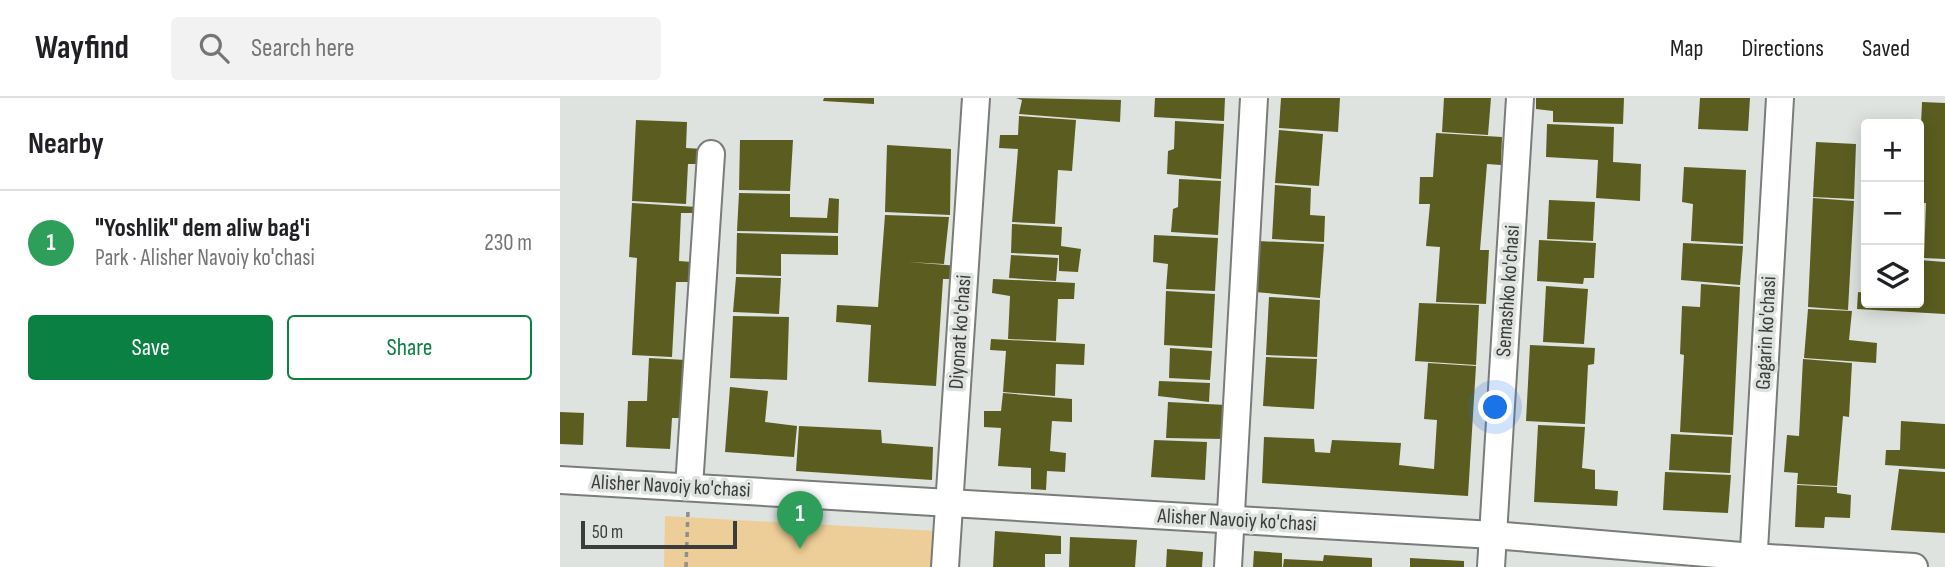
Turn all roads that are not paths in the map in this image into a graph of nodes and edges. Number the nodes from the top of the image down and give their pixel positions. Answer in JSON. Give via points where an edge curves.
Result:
{"nodes":[{"id":1,"x":976,"y":98,"type":"edge"},
{"id":2,"x":1254,"y":98,"type":"edge"},
{"id":3,"x":1520,"y":98,"type":"edge"},
{"id":4,"x":1780,"y":98,"type":"edge"},
{"id":5,"x":712,"y":154,"type":"dead end"},
{"id":6,"x":560,"y":480,"type":"edge"},
{"id":7,"x":689,"y":487,"type":"junction"},
{"id":8,"x":948,"y":503,"type":"junction"},
{"id":9,"x":1231,"y":519,"type":"junction"},
{"id":10,"x":1493,"y":535,"type":"junction"},
{"id":11,"x":1753,"y":562,"type":"edge"},
{"id":12,"x":945,"y":567,"type":"edge"},
{"id":13,"x":1228,"y":567,"type":"edge"},
{"id":14,"x":1492,"y":567,"type":"edge"},
{"id":15,"x":1914,"y":567,"type":"edge"}],
"edges":[{"from":1,"to":8,"type":"street","name":"Diyonat ko'chasi"},
{"from":2,"to":9,"type":"street"},
{"from":3,"to":10,"type":"street","name":"Semashko ko'chasi"},
{"from":4,"to":11,"type":"street","name":"Gagarin ko'chasi"},
{"from":5,"to":7,"type":"street"},
{"from":6,"to":7,"type":"street","name":"Alisher Navoiy ko'chasi"},
{"from":7,"to":8,"type":"street","name":"Alisher Navoiy ko'chasi"},
{"from":8,"to":9,"type":"street","name":"Alisher Navoiy ko'chasi"},
{"from":8,"to":12,"type":"street","name":"Diyonat ko'chasi"},
{"from":9,"to":10,"type":"street","name":"Alisher Navoiy ko'chasi"},
{"from":9,"to":13,"type":"street"},
{"from":10,"to":11,"type":"street","name":"Alisher Navoiy ko'chasi"},
{"from":10,"to":14,"type":"street","name":"Semashko ko'chasi"},
{"from":11,"to":15,"type":"street","name":"Alisher Navoiy ko'chasi"}]}
